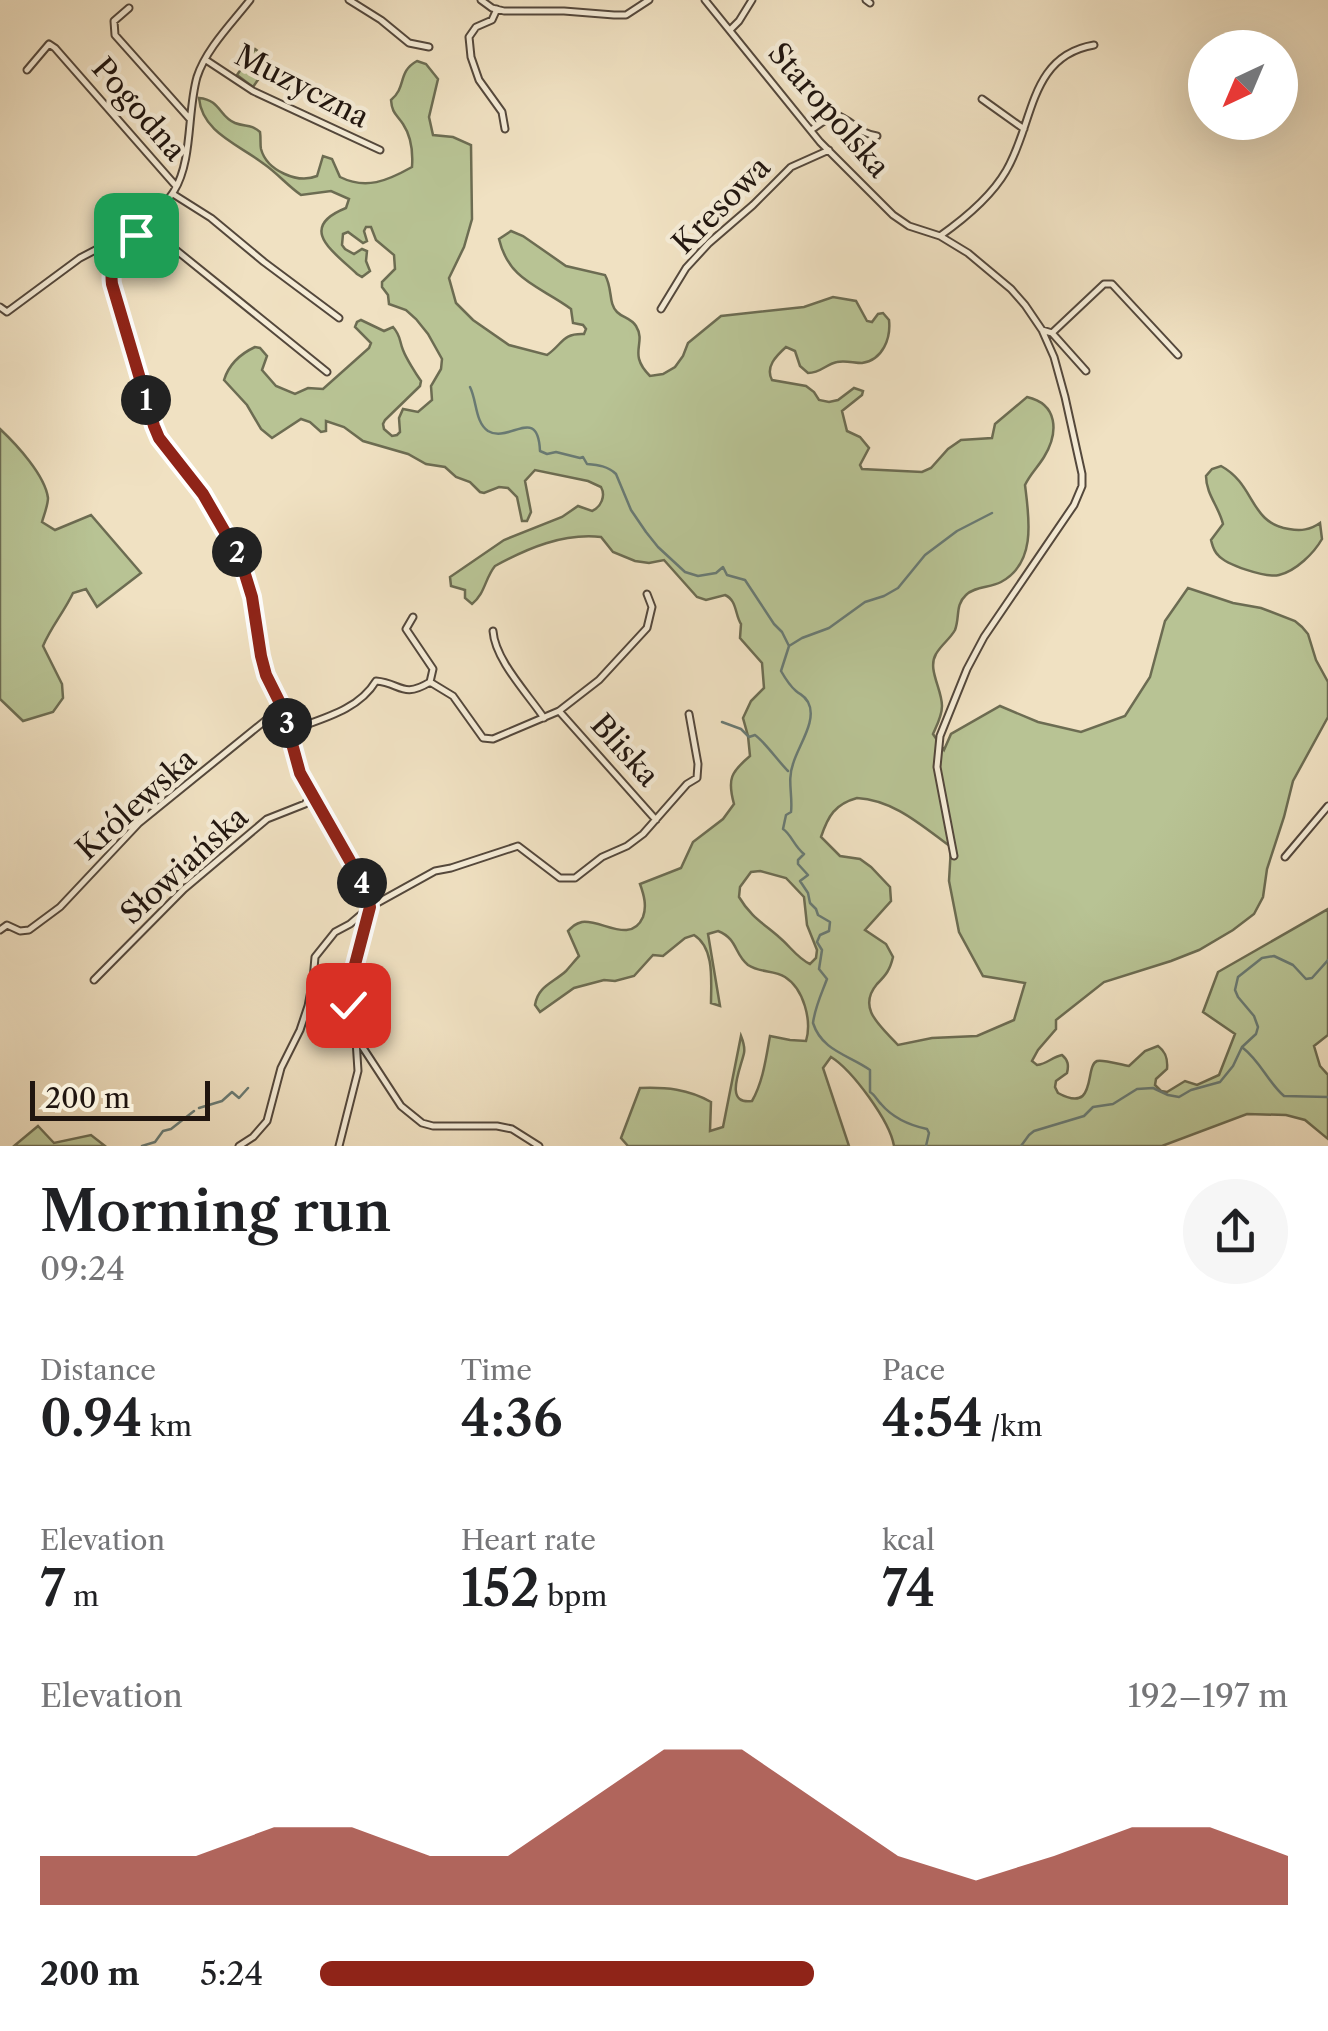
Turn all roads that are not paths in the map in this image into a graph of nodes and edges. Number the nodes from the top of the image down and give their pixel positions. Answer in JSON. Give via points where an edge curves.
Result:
{"nodes":[{"id":1,"x":250,"y":0,"type":"edge"},
{"id":2,"x":349,"y":0,"type":"edge"},
{"id":3,"x":481,"y":0,"type":"edge"},
{"id":4,"x":563,"y":0,"type":"edge"},
{"id":5,"x":648,"y":0,"type":"edge"},
{"id":6,"x":705,"y":0,"type":"edge"},
{"id":7,"x":752,"y":0,"type":"edge"},
{"id":8,"x":129,"y":8,"type":"dead end"},
{"id":9,"x":497,"y":9,"type":"junction"},
{"id":10,"x":564,"y":11,"type":"junction"},
{"id":11,"x":730,"y":30,"type":"junction"},
{"id":12,"x":1094,"y":45,"type":"dead end"},
{"id":13,"x":429,"y":47,"type":"dead end"},
{"id":14,"x":205,"y":59,"type":"junction"},
{"id":15,"x":26,"y":70,"type":"dead end"},
{"id":16,"x":982,"y":100,"type":"dead end"},
{"id":17,"x":189,"y":118,"type":"junction"},
{"id":18,"x":1024,"y":129,"type":"junction"},
{"id":19,"x":505,"y":130,"type":"dead end"},
{"id":20,"x":812,"y":130,"type":"junction"},
{"id":21,"x":878,"y":136,"type":"dead end"},
{"id":22,"x":380,"y":150,"type":"dead end"},
{"id":23,"x":829,"y":150,"type":"junction"},
{"id":24,"x":174,"y":190,"type":"junction"},
{"id":25,"x":146,"y":225,"type":"junction"},
{"id":26,"x":136,"y":235,"type":"junction"},
{"id":27,"x":940,"y":236,"type":"junction"},
{"id":28,"x":0,"y":308,"type":"edge"},
{"id":29,"x":661,"y":310,"type":"dead end"},
{"id":30,"x":339,"y":318,"type":"dead end"},
{"id":31,"x":1042,"y":330,"type":"junction"},
{"id":32,"x":1052,"y":334,"type":"junction"},
{"id":33,"x":1178,"y":355,"type":"dead end"},
{"id":34,"x":328,"y":372,"type":"dead end"},
{"id":35,"x":1086,"y":372,"type":"dead end"},
{"id":36,"x":647,"y":594,"type":"dead end"},
{"id":37,"x":412,"y":617,"type":"dead end"},
{"id":38,"x":493,"y":632,"type":"dead end"},
{"id":39,"x":430,"y":682,"type":"junction"},
{"id":40,"x":282,"y":707,"type":"junction"},
{"id":41,"x":559,"y":711,"type":"junction"},
{"id":42,"x":689,"y":714,"type":"dead end"},
{"id":43,"x":544,"y":718,"type":"junction"},
{"id":44,"x":289,"y":731,"type":"junction"},
{"id":45,"x":311,"y":796,"type":"junction"},
{"id":46,"x":1328,"y":806,"type":"edge"},
{"id":47,"x":656,"y":820,"type":"junction"},
{"id":48,"x":954,"y":856,"type":"dead end"},
{"id":49,"x":1285,"y":857,"type":"dead end"},
{"id":50,"x":370,"y":907,"type":"junction"},
{"id":51,"x":0,"y":930,"type":"edge"},
{"id":52,"x":94,"y":980,"type":"dead end"},
{"id":53,"x":356,"y":1037,"type":"junction"},
{"id":54,"x":239,"y":1146,"type":"edge"},
{"id":55,"x":339,"y":1146,"type":"edge"},
{"id":56,"x":540,"y":1146,"type":"edge"}],
"edges":[{"from":1,"to":14,"type":"street"},
{"from":2,"to":13,"type":"street","via":[[409,43]]},
{"from":3,"to":9,"type":"street"},
{"from":4,"to":10,"type":"street"},
{"from":5,"to":10,"type":"street","via":[[626,15]]},
{"from":6,"to":11,"type":"street","name":"Staropolska"},
{"from":7,"to":11,"type":"street"},
{"from":8,"to":17,"type":"street","via":[[114,21],[115,34]]},
{"from":9,"to":10,"type":"street"},
{"from":9,"to":19,"type":"street","via":[[469,38],[479,80],[502,112]]},
{"from":11,"to":20,"type":"street","name":"Staropolska"},
{"from":12,"to":18,"type":"street","via":[[1076,48],[1047,72]]},
{"from":14,"to":17,"type":"street"},
{"from":14,"to":22,"type":"street","name":"Muzyczna","via":[[254,91]]},
{"from":15,"to":24,"type":"street","name":"Pogodna","via":[[49,44],[55,48]]},
{"from":16,"to":18,"type":"street"},
{"from":17,"to":24,"type":"street"},
{"from":18,"to":27,"type":"street","via":[[984,200]]},
{"from":20,"to":21,"type":"street","via":[[834,114]]},
{"from":20,"to":23,"type":"street","name":"Staropolska"},
{"from":23,"to":27,"type":"street","name":"Staropolska","via":[[893,215]]},
{"from":23,"to":29,"type":"street","name":"Kresowa","via":[[791,167],[708,243]]},
{"from":24,"to":25,"type":"street"},
{"from":24,"to":30,"type":"street"},
{"from":25,"to":26,"type":"street"},
{"from":25,"to":34,"type":"street"},
{"from":26,"to":28,"type":"street","via":[[128,232],[98,247],[7,312]]},
{"from":26,"to":40,"type":"street","via":[[110,273],[154,426],[240,558],[266,675]]},
{"from":27,"to":31,"type":"street","name":"Staropolska","via":[[1011,289]]},
{"from":31,"to":32,"type":"street"},
{"from":31,"to":48,"type":"street","via":[[1065,397],[1082,486],[984,637],[940,736],[937,767]]},
{"from":32,"to":33,"type":"street","via":[[1104,284],[1112,284]]},
{"from":32,"to":35,"type":"street"},
{"from":36,"to":41,"type":"street","via":[[652,607],[646,628],[599,680]]},
{"from":37,"to":39,"type":"street","via":[[406,629],[433,669]]},
{"from":38,"to":43,"type":"street","via":[[503,660]]},
{"from":39,"to":43,"type":"street","via":[[453,696],[483,738]]},
{"from":39,"to":44,"type":"street","via":[[403,691],[376,681],[346,709]]},
{"from":40,"to":44,"type":"street"},
{"from":40,"to":51,"type":"street","name":"Królewska","via":[[138,823],[60,906],[29,930]]},
{"from":41,"to":43,"type":"street"},
{"from":41,"to":47,"type":"street","name":"Bliska"},
{"from":42,"to":47,"type":"street","via":[[697,778]]},
{"from":44,"to":45,"type":"street"},
{"from":45,"to":50,"type":"street"},
{"from":45,"to":52,"type":"street","name":"Słowiańska","via":[[267,820],[184,889]]},
{"from":46,"to":49,"type":"street"},
{"from":47,"to":50,"type":"street","via":[[574,878],[560,878],[518,846],[434,871]]},
{"from":50,"to":53,"type":"street","via":[[348,1005]]},
{"from":50,"to":54,"type":"street","via":[[335,932],[314,958],[308,1006],[267,1121]]},
{"from":53,"to":55,"type":"street","via":[[358,1071]]},
{"from":53,"to":56,"type":"street","via":[[401,1106],[422,1123],[497,1126]]}]}
